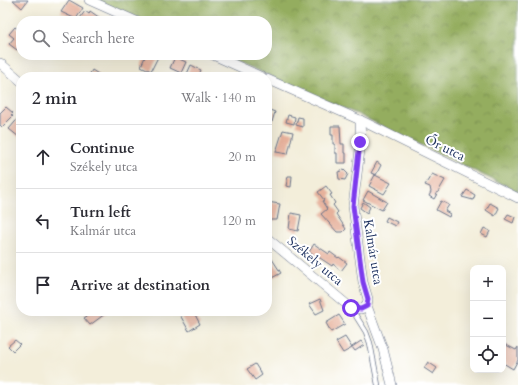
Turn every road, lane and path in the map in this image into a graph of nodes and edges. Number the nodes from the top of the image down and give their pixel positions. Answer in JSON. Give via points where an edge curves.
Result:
{"nodes":[{"id":1,"x":89,"y":0,"type":"edge"},
{"id":2,"x":125,"y":16,"type":"edge"},
{"id":3,"x":224,"y":60,"type":"edge"},
{"id":4,"x":0,"y":63,"type":"edge"},
{"id":5,"x":251,"y":72,"type":"edge"},
{"id":6,"x":16,"y":77,"type":"edge"},
{"id":7,"x":272,"y":81,"type":"edge"},
{"id":8,"x":360,"y":120,"type":"junction"},
{"id":9,"x":518,"y":198,"type":"edge"},
{"id":10,"x":272,"y":242,"type":"edge"},
{"id":11,"x":367,"y":306,"type":"junction"},
{"id":12,"x":351,"y":308,"type":"junction"},
{"id":13,"x":378,"y":385,"type":"edge"},
{"id":14,"x":392,"y":385,"type":"edge"}],
"edges":[{"from":1,"to":2,"type":"street"},
{"from":3,"to":5,"type":"street"},
{"from":4,"to":6,"type":"street"},
{"from":7,"to":8,"type":"street","name":"Őr utca"},
{"from":8,"to":9,"type":"street","name":"Őr utca"},
{"from":8,"to":11,"type":"street","name":"Kalmár utca","via":[[353,206]]},
{"from":10,"to":12,"type":"street","name":"Székely utca"},
{"from":11,"to":12,"type":"street","via":[[361,309]]},
{"from":11,"to":14,"type":"street","name":"Kalmár utca","via":[[383,349]]},
{"from":12,"to":13,"type":"lane","via":[[370,343]]}]}
